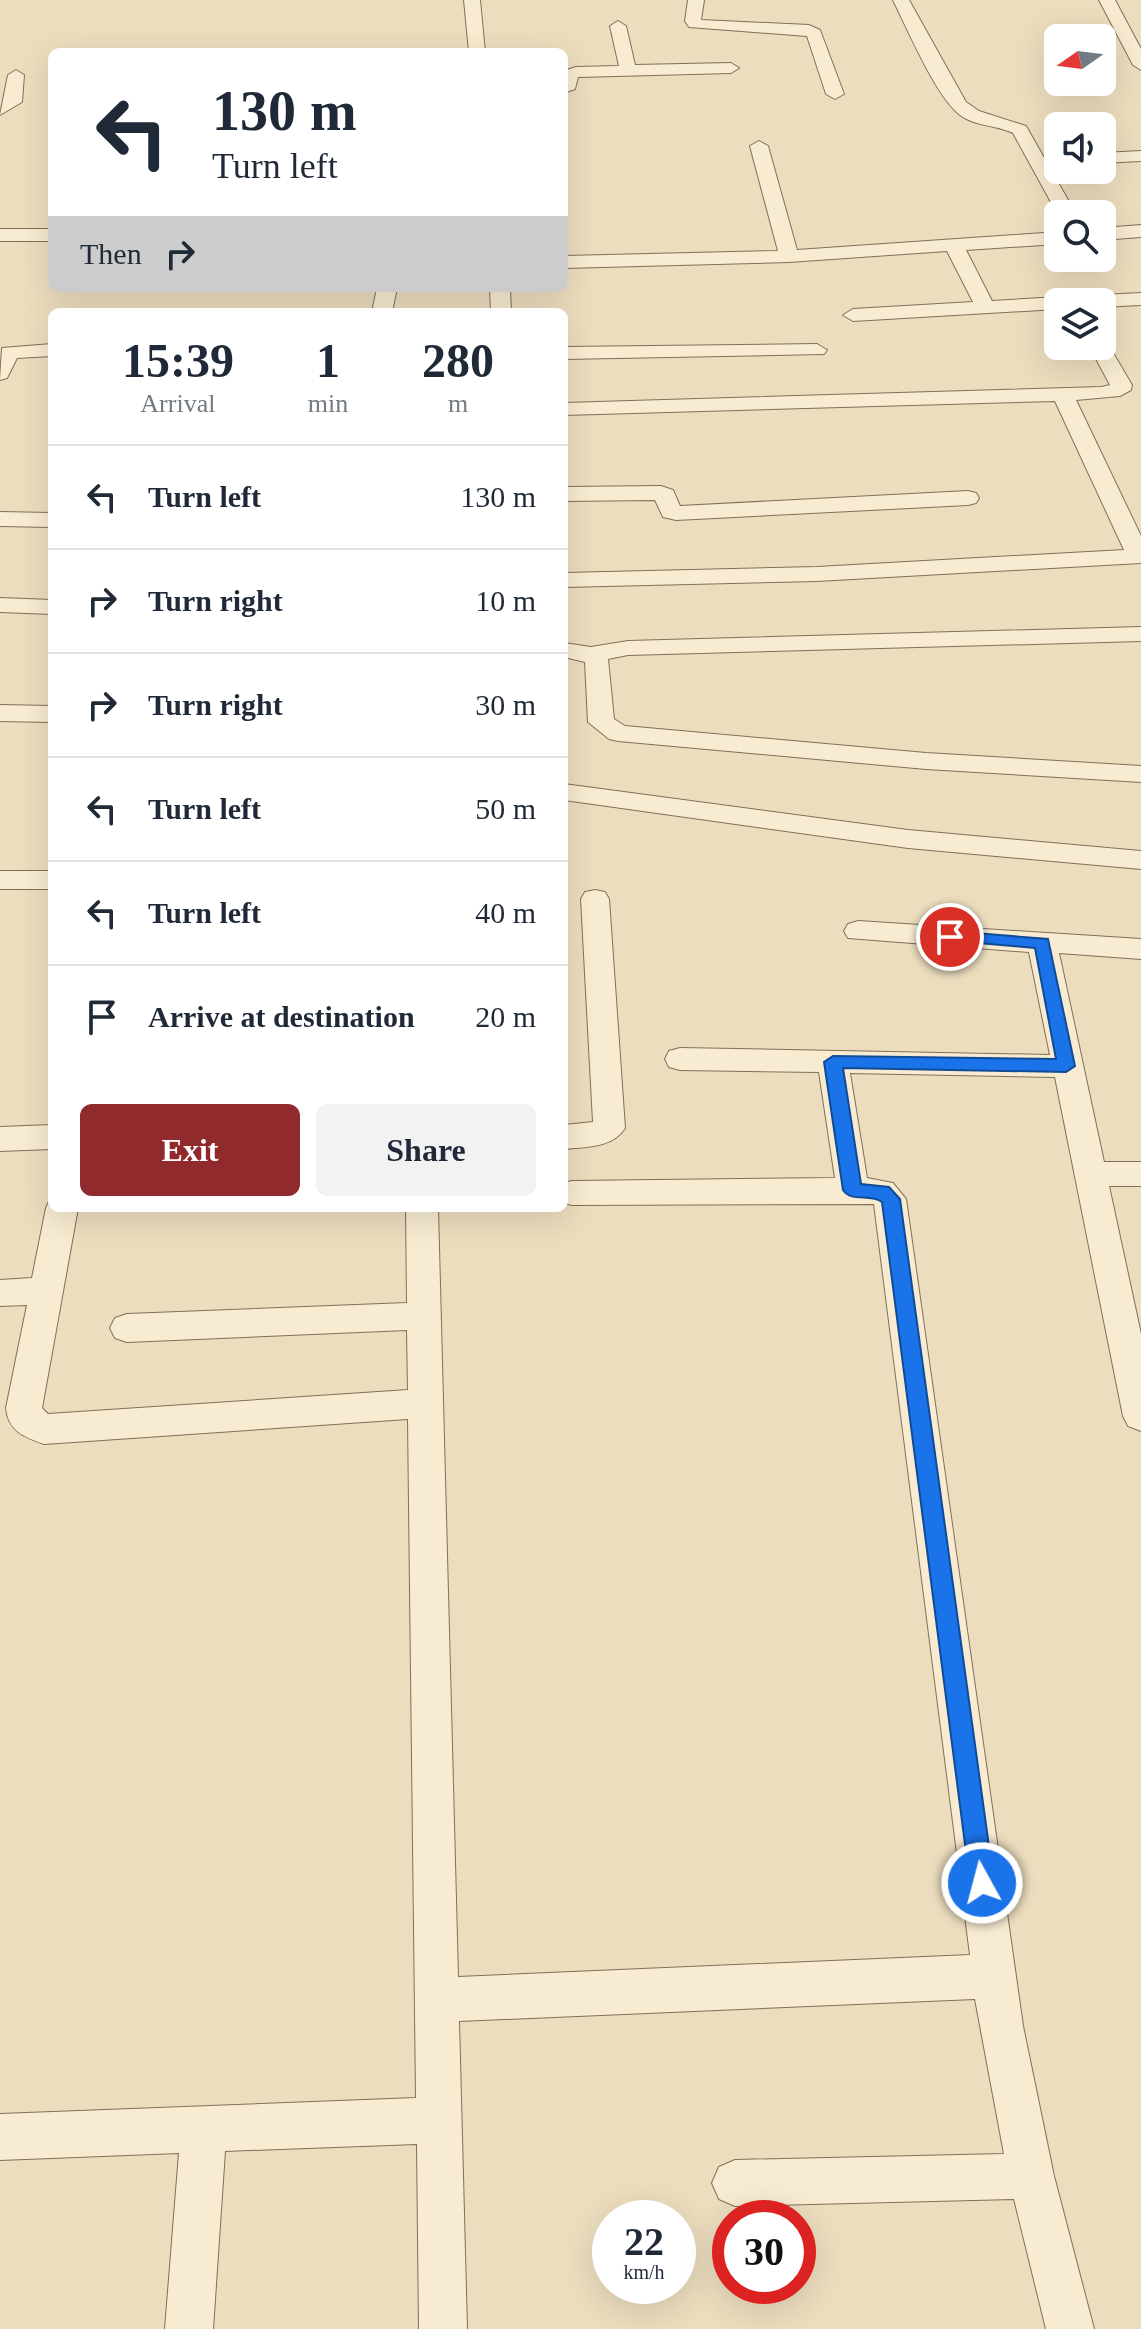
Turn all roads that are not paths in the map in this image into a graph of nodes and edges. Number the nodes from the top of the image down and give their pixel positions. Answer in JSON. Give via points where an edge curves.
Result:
{"nodes":[{"id":1,"x":472,"y":0,"type":"edge"},
{"id":2,"x":696,"y":0,"type":"edge"},
{"id":3,"x":901,"y":0,"type":"edge"},
{"id":4,"x":1115,"y":7,"type":"edge"},
{"id":5,"x":618,"y":26,"type":"dead end"},
{"id":6,"x":477,"y":48,"type":"edge"},
{"id":7,"x":1141,"y":65,"type":"edge"},
{"id":8,"x":731,"y":68,"type":"dead end"},
{"id":9,"x":628,"y":71,"type":"junction"},
{"id":10,"x":16,"y":75,"type":"dead end"},
{"id":11,"x":568,"y":86,"type":"edge"},
{"id":12,"x":835,"y":94,"type":"dead end"},
{"id":13,"x":0,"y":110,"type":"edge"},
{"id":14,"x":759,"y":146,"type":"dead end"},
{"id":15,"x":1141,"y":156,"type":"edge"},
{"id":16,"x":1116,"y":157,"type":"edge"},
{"id":17,"x":1038,"y":160,"type":"junction"},
{"id":18,"x":1044,"y":160,"type":"edge"},
{"id":19,"x":1059,"y":200,"type":"edge"},
{"id":20,"x":1141,"y":231,"type":"edge"},
{"id":21,"x":1116,"y":233,"type":"edge"},
{"id":22,"x":0,"y":235,"type":"edge"},
{"id":23,"x":48,"y":235,"type":"edge"},
{"id":24,"x":1044,"y":239,"type":"edge"},
{"id":25,"x":954,"y":245,"type":"junction"},
{"id":26,"x":789,"y":256,"type":"junction"},
{"id":27,"x":568,"y":262,"type":"edge"},
{"id":28,"x":1141,"y":299,"type":"edge"},
{"id":29,"x":1116,"y":300,"type":"edge"},
{"id":30,"x":1044,"y":304,"type":"edge"},
{"id":31,"x":985,"y":307,"type":"junction"},
{"id":32,"x":853,"y":315,"type":"dead end"},
{"id":33,"x":48,"y":350,"type":"edge"},
{"id":34,"x":817,"y":350,"type":"dead end"},
{"id":35,"x":568,"y":353,"type":"edge"},
{"id":36,"x":1107,"y":360,"type":"edge"},
{"id":37,"x":0,"y":374,"type":"edge"},
{"id":38,"x":1063,"y":395,"type":"junction"},
{"id":39,"x":568,"y":409,"type":"edge"},
{"id":40,"x":568,"y":494,"type":"edge"},
{"id":41,"x":968,"y":498,"type":"dead end"},
{"id":42,"x":0,"y":519,"type":"edge"},
{"id":43,"x":48,"y":520,"type":"edge"},
{"id":44,"x":1140,"y":556,"type":"edge"},
{"id":45,"x":568,"y":580,"type":"edge"},
{"id":46,"x":0,"y":605,"type":"edge"},
{"id":47,"x":48,"y":607,"type":"edge"},
{"id":48,"x":1141,"y":634,"type":"edge"},
{"id":49,"x":568,"y":651,"type":"edge"},
{"id":50,"x":591,"y":654,"type":"junction"},
{"id":51,"x":0,"y":713,"type":"edge"},
{"id":52,"x":48,"y":714,"type":"edge"},
{"id":53,"x":1141,"y":774,"type":"edge"},
{"id":54,"x":568,"y":793,"type":"edge"},
{"id":55,"x":1141,"y":860,"type":"edge"},
{"id":56,"x":0,"y":880,"type":"edge"},
{"id":57,"x":48,"y":880,"type":"edge"},
{"id":58,"x":595,"y":899,"type":"dead end"},
{"id":59,"x":858,"y":931,"type":"dead end"},
{"id":60,"x":1042,"y":943,"type":"junction"},
{"id":61,"x":1141,"y":949,"type":"edge"},
{"id":62,"x":680,"y":1059,"type":"dead end"},
{"id":63,"x":833,"y":1062,"type":"junction"},
{"id":64,"x":1066,"y":1066,"type":"junction"},
{"id":65,"x":48,"y":1137,"type":"edge"},
{"id":66,"x":568,"y":1137,"type":"edge"},
{"id":67,"x":0,"y":1139,"type":"edge"},
{"id":68,"x":1089,"y":1174,"type":"junction"},
{"id":69,"x":1141,"y":1174,"type":"edge"},
{"id":70,"x":853,"y":1190,"type":"junction"},
{"id":71,"x":572,"y":1193,"type":"dead end"},
{"id":72,"x":61,"y":1212,"type":"edge"},
{"id":73,"x":422,"y":1212,"type":"edge"},
{"id":74,"x":46,"y":1290,"type":"junction"},
{"id":75,"x":0,"y":1293,"type":"edge"},
{"id":76,"x":424,"y":1316,"type":"junction"},
{"id":77,"x":127,"y":1328,"type":"dead end"},
{"id":78,"x":1134,"y":1355,"type":"edge"},
{"id":79,"x":15,"y":1382,"type":"edge"},
{"id":80,"x":426,"y":1403,"type":"junction"},
{"id":81,"x":1141,"y":1416,"type":"edge"},
{"id":82,"x":995,"y":1976,"type":"junction"},
{"id":83,"x":436,"y":2000,"type":"junction"},
{"id":84,"x":439,"y":2120,"type":"junction"},
{"id":85,"x":204,"y":2129,"type":"junction"},
{"id":86,"x":0,"y":2137,"type":"edge"},
{"id":87,"x":1031,"y":2176,"type":"junction"},
{"id":88,"x":735,"y":2183,"type":"dead end"},
{"id":89,"x":189,"y":2329,"type":"edge"},
{"id":90,"x":443,"y":2329,"type":"edge"},
{"id":91,"x":1070,"y":2329,"type":"edge"}],
"edges":[{"from":1,"to":6,"type":"street"},
{"from":2,"to":12,"type":"street","via":[[695,24],[801,28],[814,33]]},
{"from":3,"to":17,"type":"street","via":[[960,107],[1020,130]]},
{"from":4,"to":7,"type":"street"},
{"from":5,"to":9,"type":"street"},
{"from":8,"to":9,"type":"street"},
{"from":9,"to":11,"type":"street","via":[[571,73]]},
{"from":10,"to":13,"type":"street","via":[[13,102]]},
{"from":14,"to":26,"type":"street"},
{"from":15,"to":16,"type":"street"},
{"from":17,"to":18,"type":"street"},
{"from":17,"to":19,"type":"street"},
{"from":20,"to":21,"type":"street"},
{"from":22,"to":23,"type":"street"},
{"from":24,"to":25,"type":"street"},
{"from":25,"to":26,"type":"street"},
{"from":25,"to":31,"type":"street"},
{"from":26,"to":27,"type":"street"},
{"from":28,"to":29,"type":"street"},
{"from":30,"to":31,"type":"street"},
{"from":31,"to":32,"type":"street"},
{"from":33,"to":37,"type":"street","via":[[9,352]]},
{"from":34,"to":35,"type":"street"},
{"from":36,"to":38,"type":"street","via":[[1120,390]]},
{"from":38,"to":39,"type":"street"},
{"from":38,"to":44,"type":"street"},
{"from":40,"to":41,"type":"street","via":[[661,493],[676,513]]},
{"from":42,"to":43,"type":"street"},
{"from":44,"to":45,"type":"street","via":[[817,574]]},
{"from":46,"to":47,"type":"street"},
{"from":48,"to":50,"type":"street","via":[[628,648]]},
{"from":49,"to":50,"type":"street"},
{"from":50,"to":53,"type":"street","via":[[597,661],[601,722],[618,733]]},
{"from":51,"to":52,"type":"street"},
{"from":54,"to":55,"type":"street","via":[[908,839]]},
{"from":56,"to":57,"type":"street"},
{"from":58,"to":66,"type":"street","via":[[609,1128]]},
{"from":59,"to":60,"type":"street"},
{"from":60,"to":61,"type":"street"},
{"from":60,"to":64,"type":"street"},
{"from":62,"to":63,"type":"street"},
{"from":63,"to":64,"type":"street"},
{"from":63,"to":70,"type":"street"},
{"from":64,"to":68,"type":"street"},
{"from":65,"to":67,"type":"street"},
{"from":68,"to":69,"type":"street"},
{"from":68,"to":78,"type":"street"},
{"from":70,"to":71,"type":"street"},
{"from":70,"to":82,"type":"street","via":[[882,1192],[890,1199]]},
{"from":72,"to":74,"type":"street"},
{"from":73,"to":76,"type":"street"},
{"from":74,"to":75,"type":"street"},
{"from":74,"to":79,"type":"street"},
{"from":76,"to":77,"type":"street"},
{"from":76,"to":80,"type":"street"},
{"from":78,"to":81,"type":"street"},
{"from":79,"to":80,"type":"street","via":[[25,1419],[44,1429]]},
{"from":80,"to":83,"type":"street"},
{"from":82,"to":83,"type":"street"},
{"from":82,"to":87,"type":"street"},
{"from":83,"to":84,"type":"street"},
{"from":84,"to":85,"type":"street"},
{"from":84,"to":90,"type":"street"},
{"from":85,"to":86,"type":"street"},
{"from":85,"to":89,"type":"street"},
{"from":87,"to":88,"type":"street"},
{"from":87,"to":91,"type":"street"}]}
